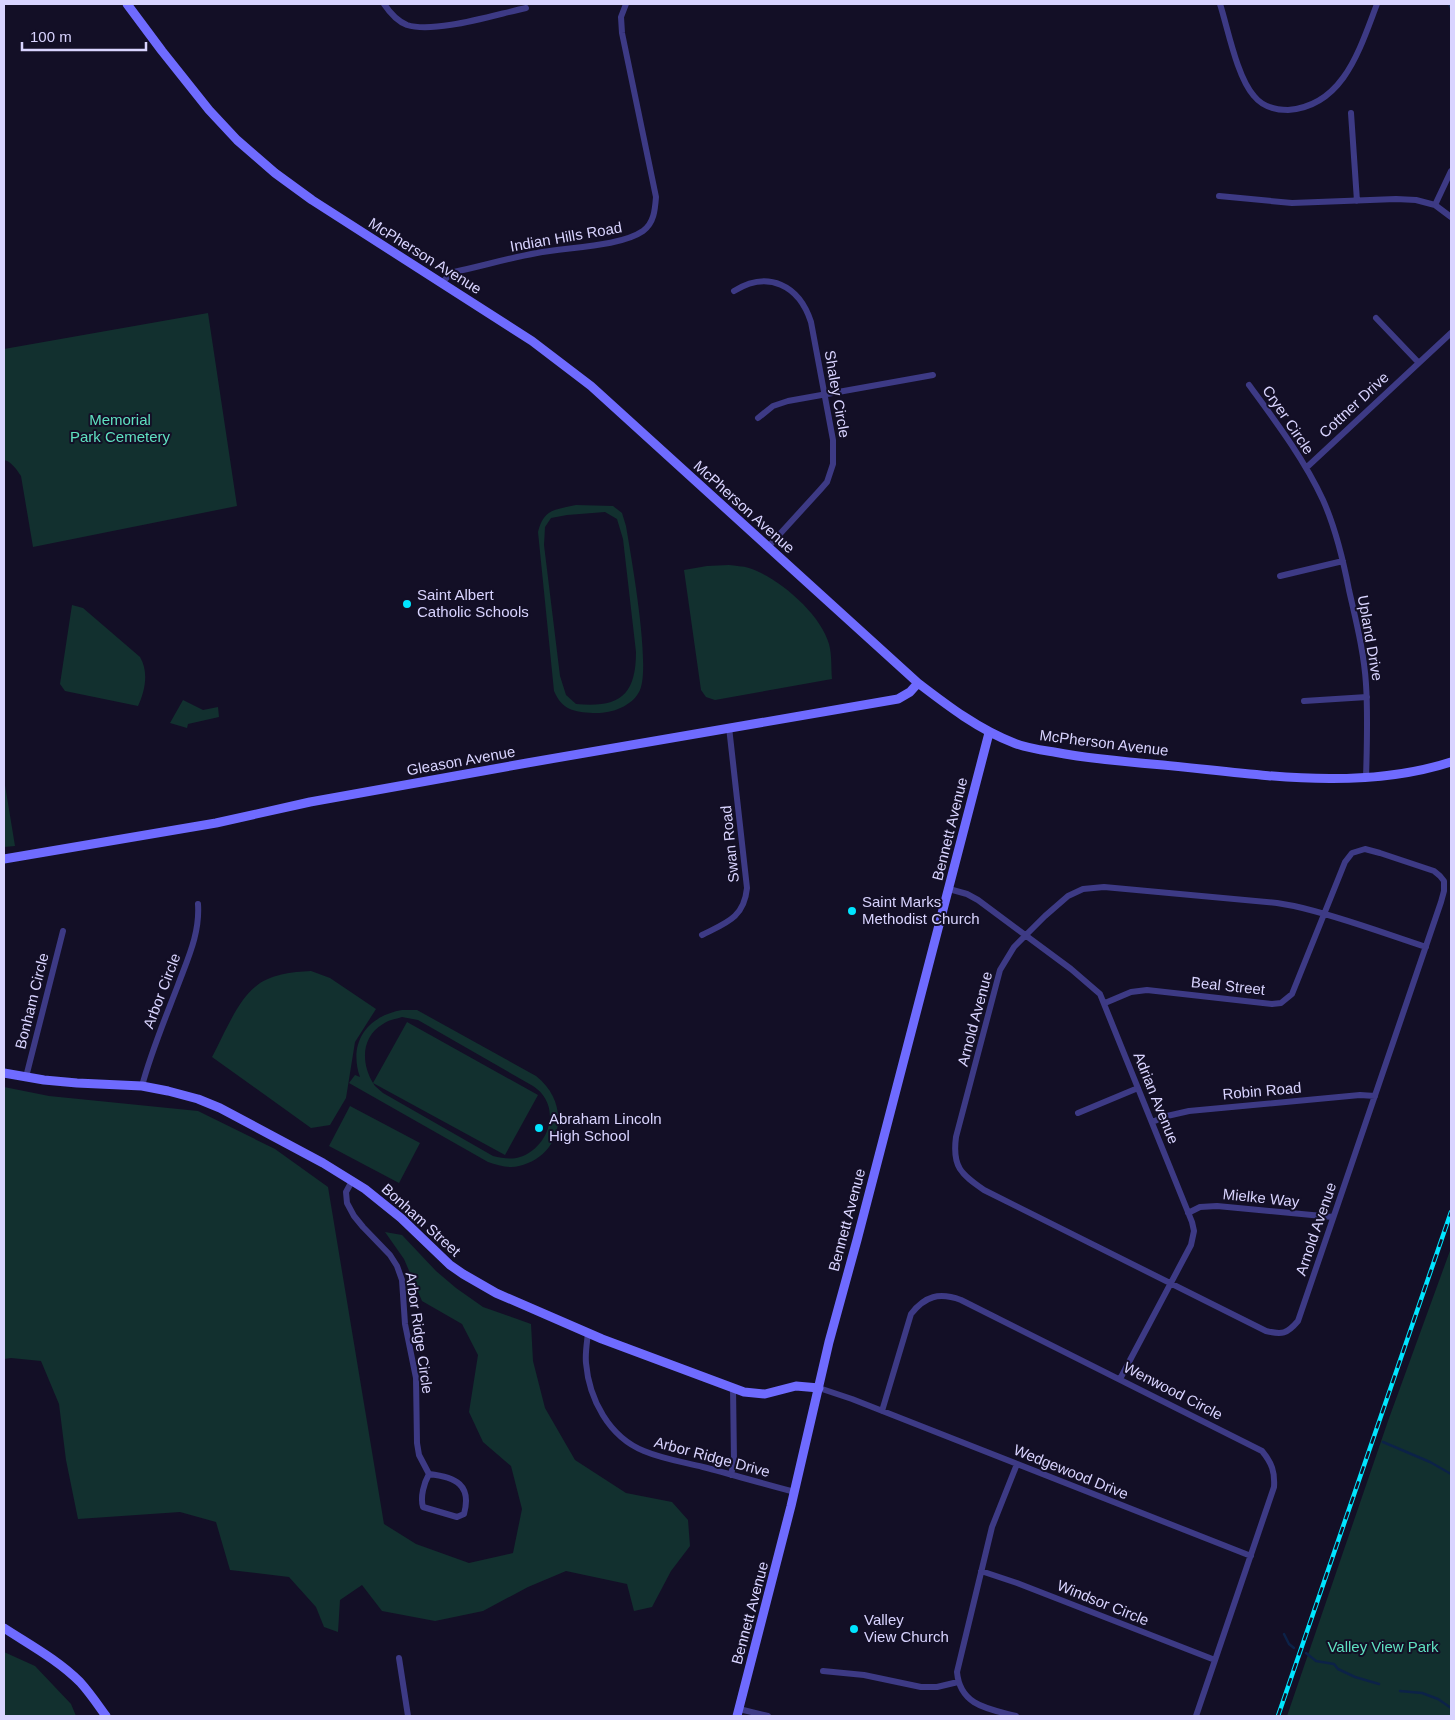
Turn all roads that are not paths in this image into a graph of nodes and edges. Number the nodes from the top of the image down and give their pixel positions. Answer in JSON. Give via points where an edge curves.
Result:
{"nodes":[{"id":1,"x":127,"y":4,"type":"edge"},
{"id":2,"x":384,"y":4,"type":"edge"},
{"id":3,"x":626,"y":4,"type":"edge"},
{"id":4,"x":1220,"y":4,"type":"edge"},
{"id":5,"x":1377,"y":4,"type":"edge"},
{"id":6,"x":526,"y":8,"type":"dead end"},
{"id":7,"x":1351,"y":113,"type":"dead end"},
{"id":8,"x":1451,"y":171,"type":"edge"},
{"id":9,"x":1219,"y":196,"type":"dead end"},
{"id":10,"x":1357,"y":201,"type":"junction"},
{"id":11,"x":1435,"y":205,"type":"junction"},
{"id":12,"x":1451,"y":217,"type":"edge"},
{"id":13,"x":442,"y":283,"type":"junction"},
{"id":14,"x":734,"y":291,"type":"dead end"},
{"id":15,"x":1376,"y":318,"type":"dead end"},
{"id":16,"x":1451,"y":333,"type":"edge"},
{"id":17,"x":1418,"y":362,"type":"junction"},
{"id":18,"x":933,"y":375,"type":"dead end"},
{"id":19,"x":1249,"y":385,"type":"dead end"},
{"id":20,"x":825,"y":395,"type":"junction"},
{"id":21,"x":758,"y":418,"type":"dead end"},
{"id":22,"x":1306,"y":468,"type":"junction"},
{"id":23,"x":768,"y":547,"type":"junction"},
{"id":24,"x":1343,"y":561,"type":"junction"},
{"id":25,"x":1280,"y":576,"type":"dead end"},
{"id":26,"x":918,"y":683,"type":"junction"},
{"id":27,"x":1367,"y":697,"type":"junction"},
{"id":28,"x":1304,"y":701,"type":"dead end"},
{"id":29,"x":729,"y":728,"type":"junction"},
{"id":30,"x":989,"y":733,"type":"junction"},
{"id":31,"x":1451,"y":762,"type":"edge"},
{"id":32,"x":1366,"y":778,"type":"junction"},
{"id":33,"x":4,"y":859,"type":"edge"},
{"id":34,"x":949,"y":889,"type":"junction"},
{"id":35,"x":198,"y":904,"type":"dead end"},
{"id":36,"x":1324,"y":914,"type":"junction"},
{"id":37,"x":63,"y":930,"type":"dead end"},
{"id":38,"x":702,"y":935,"type":"dead end"},
{"id":39,"x":1026,"y":935,"type":"junction"},
{"id":40,"x":1426,"y":946,"type":"junction"},
{"id":41,"x":1104,"y":1003,"type":"junction"},
{"id":42,"x":4,"y":1073,"type":"edge"},
{"id":43,"x":26,"y":1077,"type":"junction"},
{"id":44,"x":142,"y":1086,"type":"junction"},
{"id":45,"x":1138,"y":1088,"type":"junction"},
{"id":46,"x":1375,"y":1096,"type":"junction"},
{"id":47,"x":1078,"y":1113,"type":"dead end"},
{"id":48,"x":1152,"y":1122,"type":"junction"},
{"id":49,"x":352,"y":1181,"type":"junction"},
{"id":50,"x":1188,"y":1213,"type":"junction"},
{"id":51,"x":1333,"y":1217,"type":"junction"},
{"id":52,"x":1171,"y":1284,"type":"junction"},
{"id":53,"x":588,"y":1333,"type":"junction"},
{"id":54,"x":1120,"y":1379,"type":"junction"},
{"id":55,"x":733,"y":1387,"type":"junction"},
{"id":56,"x":819,"y":1388,"type":"junction"},
{"id":57,"x":882,"y":1411,"type":"junction"},
{"id":58,"x":1016,"y":1464,"type":"junction"},
{"id":59,"x":429,"y":1474,"type":"junction"},
{"id":60,"x":731,"y":1475,"type":"junction"},
{"id":61,"x":795,"y":1492,"type":"junction"},
{"id":62,"x":1251,"y":1556,"type":"junction"},
{"id":63,"x":981,"y":1571,"type":"junction"},
{"id":64,"x":4,"y":1628,"type":"edge"},
{"id":65,"x":399,"y":1658,"type":"dead end"},
{"id":66,"x":1215,"y":1660,"type":"junction"},
{"id":67,"x":823,"y":1671,"type":"dead end"},
{"id":68,"x":958,"y":1682,"type":"junction"},
{"id":69,"x":738,"y":1713,"type":"edge"},
{"id":70,"x":106,"y":1716,"type":"edge"},
{"id":71,"x":408,"y":1716,"type":"edge"},
{"id":72,"x":768,"y":1716,"type":"edge"},
{"id":73,"x":1016,"y":1716,"type":"edge"},
{"id":74,"x":1196,"y":1716,"type":"edge"}],
"edges":[{"from":1,"to":13,"type":"main road","name":"McPherson Avenue","via":[[194,91],[258,159],[312,200]]},
{"from":2,"to":6,"type":"street","via":[[399,20],[421,27],[476,20]]},
{"from":3,"to":13,"type":"street","name":"Indian Hills Road","via":[[621,17],[622,33],[656,197],[655,214],[650,224],[633,237],[534,253],[454,272]]},
{"from":4,"to":5,"type":"street","via":[[1237,60],[1254,98],[1283,110],[1310,106],[1336,88],[1354,58]]},
{"from":7,"to":10,"type":"street"},
{"from":8,"to":11,"type":"street"},
{"from":9,"to":10,"type":"street","via":[[1292,203]]},
{"from":10,"to":11,"type":"street","via":[[1416,200]]},
{"from":11,"to":12,"type":"street"},
{"from":13,"to":23,"type":"main road","name":"McPherson Avenue","via":[[563,363]]},
{"from":14,"to":20,"type":"street","name":"Shaley Circle","via":[[749,283],[776,282],[800,300],[812,322]]},
{"from":15,"to":17,"type":"street"},
{"from":16,"to":17,"type":"street","name":"Cottner Drive"},
{"from":17,"to":22,"type":"street","name":"Cottner Drive"},
{"from":18,"to":20,"type":"street"},
{"from":19,"to":22,"type":"street","name":"Cryer Circle"},
{"from":20,"to":21,"type":"street","via":[[780,403]]},
{"from":20,"to":23,"type":"street","name":"Shaley Circle","via":[[834,449],[831,473],[820,490]]},
{"from":22,"to":24,"type":"street","name":"Upland Drive","via":[[1325,506]]},
{"from":23,"to":26,"type":"main road","name":"McPherson Avenue"},
{"from":24,"to":25,"type":"street"},
{"from":24,"to":27,"type":"street","name":"Upland Drive"},
{"from":26,"to":29,"type":"main road","name":"Gleason Avenue","via":[[898,699]]},
{"from":26,"to":30,"type":"main road","name":"McPherson Avenue"},
{"from":27,"to":28,"type":"street"},
{"from":27,"to":32,"type":"street","name":"Upland Drive"},
{"from":29,"to":33,"type":"main road","name":"Gleason Avenue"},
{"from":29,"to":38,"type":"street","name":"Swan Road","via":[[746,900],[734,917]]},
{"from":30,"to":32,"type":"main road","name":"McPherson Avenue","via":[[1015,744],[1091,758],[1324,779]]},
{"from":30,"to":34,"type":"main road","name":"Bennett Avenue"},
{"from":31,"to":32,"type":"main road","name":"McPherson Avenue"},
{"from":34,"to":39,"type":"street","name":"Adrian Avenue","via":[[978,900]]},
{"from":34,"to":56,"type":"main road","name":"Bennett Avenue"},
{"from":35,"to":44,"type":"street","name":"Arbor Circle","via":[[199,919],[193,947]]},
{"from":36,"to":39,"type":"street","name":"Arnold Avenue","via":[[1278,903],[1094,887],[1068,896]]},
{"from":36,"to":40,"type":"street","name":"Arnold Avenue"},
{"from":36,"to":40,"type":"street","name":"Beal Street","via":[[1345,862],[1352,853],[1364,849],[1417,864],[1434,870],[1444,881]]},
{"from":36,"to":41,"type":"street","name":"Beal Street","via":[[1292,994],[1281,1003],[1147,990],[1131,992]]},
{"from":37,"to":43,"type":"street","name":"Bonham Circle"},
{"from":39,"to":41,"type":"street","name":"Adrian Avenue","via":[[1090,985]]},
{"from":39,"to":52,"type":"street","name":"Arnold Avenue","via":[[1010,952],[1000,970],[956,1137],[954,1149],[958,1167],[966,1178],[984,1190]]},
{"from":40,"to":46,"type":"street","name":"Arnold Avenue"},
{"from":41,"to":45,"type":"street","name":"Adrian Avenue"},
{"from":42,"to":43,"type":"main road","name":"Bonham Street"},
{"from":43,"to":44,"type":"main road","name":"Bonham Street"},
{"from":44,"to":49,"type":"main road","name":"Bonham Street","via":[[186,1095],[220,1108]]},
{"from":45,"to":47,"type":"street"},
{"from":45,"to":48,"type":"street","name":"Adrian Avenue"},
{"from":46,"to":48,"type":"street","name":"Robin Road","via":[[1189,1111]]},
{"from":46,"to":51,"type":"street","name":"Arnold Avenue"},
{"from":48,"to":50,"type":"street","name":"Adrian Avenue"},
{"from":49,"to":53,"type":"main road","name":"Bonham Street","via":[[382,1202],[463,1274],[496,1293]]},
{"from":49,"to":59,"type":"street","name":"Arbor Ridge Circle","via":[[346,1192],[351,1209],[390,1255],[402,1280],[404,1324],[416,1378],[417,1443]]},
{"from":50,"to":51,"type":"street","name":"Mielke Way","via":[[1200,1207],[1218,1206]]},
{"from":50,"to":52,"type":"street","name":"Adrian Avenue","via":[[1194,1231],[1193,1240]]},
{"from":51,"to":52,"type":"street","name":"Arnold Avenue","via":[[1298,1321],[1286,1332],[1266,1331]]},
{"from":52,"to":54,"type":"street","name":"Adrian Avenue"},
{"from":53,"to":55,"type":"main road","name":"Bonham Street"},
{"from":53,"to":60,"type":"street","name":"Arbor Ridge Drive","via":[[585,1361],[592,1394],[606,1420],[620,1435],[643,1451]]},
{"from":54,"to":57,"type":"street","name":"Wenwood Circle","via":[[961,1300],[935,1296],[918,1305],[910,1314]]},
{"from":54,"to":62,"type":"street","name":"Wenwood Circle","via":[[1255,1446],[1269,1459],[1275,1474],[1274,1487]]},
{"from":55,"to":56,"type":"main road","name":"Bonham Street","via":[[758,1394],[796,1386]]},
{"from":55,"to":60,"type":"street","via":[[734,1461]]},
{"from":56,"to":57,"type":"street","name":"Wedgewood Drive"},
{"from":56,"to":61,"type":"main road","name":"Bennett Avenue"},
{"from":57,"to":58,"type":"street","name":"Wedgewood Drive"},
{"from":58,"to":62,"type":"street","name":"Wedgewood Drive"},
{"from":58,"to":63,"type":"street","via":[[992,1527]]},
{"from":59,"to":59,"type":"street","via":[[456,1481],[463,1487],[467,1499],[464,1514],[457,1517],[423,1507],[422,1498]]},
{"from":60,"to":61,"type":"street","name":"Arbor Ridge Drive"},
{"from":61,"to":69,"type":"main road","name":"Bennett Avenue"},
{"from":62,"to":66,"type":"street","name":"Wenwood Circle"},
{"from":63,"to":66,"type":"street","name":"Windsor Circle"},
{"from":63,"to":68,"type":"street","via":[[958,1664]]},
{"from":64,"to":70,"type":"main road","via":[[66,1670],[87,1690]]},
{"from":65,"to":71,"type":"street"},
{"from":66,"to":74,"type":"street","name":"Wenwood Circle"},
{"from":67,"to":68,"type":"street","via":[[864,1675],[921,1687]]},
{"from":68,"to":73,"type":"street","via":[[972,1702]]},
{"from":69,"to":72,"type":"street"}]}
